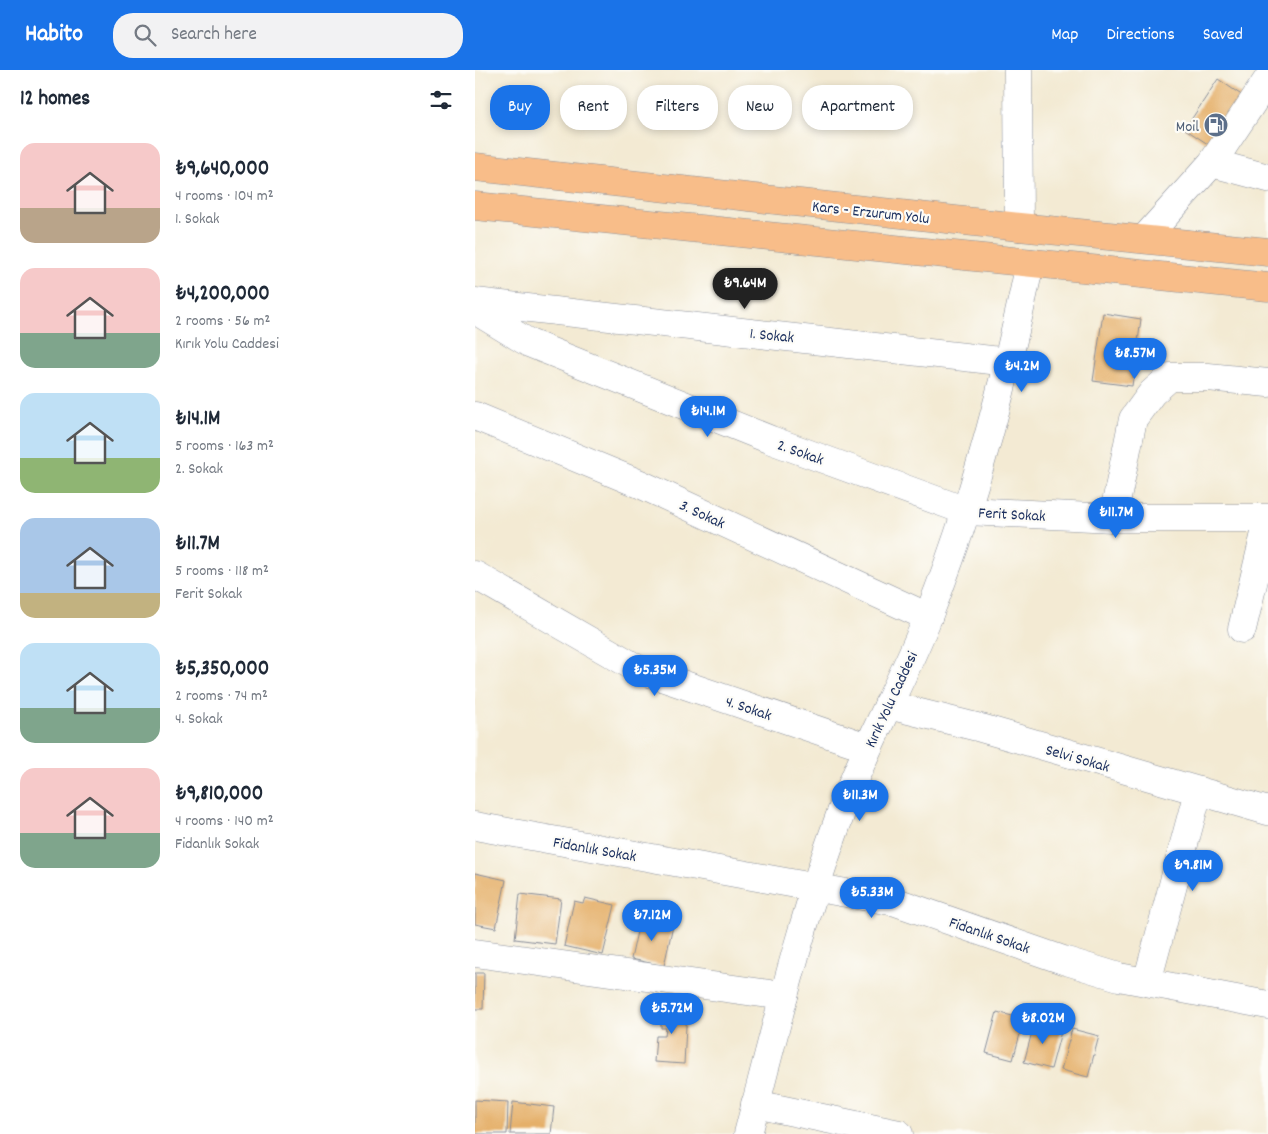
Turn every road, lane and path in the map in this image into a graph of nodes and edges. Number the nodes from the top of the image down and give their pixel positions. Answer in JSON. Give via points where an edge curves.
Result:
{"nodes":[{"id":1,"x":1018,"y":70,"type":"edge"},
{"id":2,"x":1268,"y":79,"type":"edge"},
{"id":3,"x":1212,"y":163,"type":"junction"},
{"id":4,"x":475,"y":167,"type":"edge"},
{"id":5,"x":1268,"y":178,"type":"edge"},
{"id":6,"x":475,"y":206,"type":"edge"},
{"id":7,"x":1019,"y":227,"type":"junction"},
{"id":8,"x":1144,"y":240,"type":"junction"},
{"id":9,"x":1268,"y":252,"type":"edge"},
{"id":10,"x":1030,"y":263,"type":"junction"},
{"id":11,"x":1268,"y":287,"type":"edge"},
{"id":12,"x":475,"y":302,"type":"edge"},
{"id":13,"x":475,"y":310,"type":"edge"},
{"id":14,"x":1009,"y":362,"type":"junction"},
{"id":15,"x":1268,"y":383,"type":"edge"},
{"id":16,"x":475,"y":416,"type":"edge"},
{"id":17,"x":966,"y":511,"type":"junction"},
{"id":18,"x":1113,"y":518,"type":"junction"},
{"id":19,"x":1268,"y":519,"type":"edge"},
{"id":20,"x":475,"y":575,"type":"edge"},
{"id":21,"x":928,"y":617,"type":"junction"},
{"id":22,"x":1242,"y":629,"type":"dead end"},
{"id":23,"x":888,"y":705,"type":"junction"},
{"id":24,"x":867,"y":747,"type":"junction"},
{"id":25,"x":1198,"y":792,"type":"junction"},
{"id":26,"x":1268,"y":811,"type":"edge"},
{"id":27,"x":475,"y":826,"type":"edge"},
{"id":28,"x":815,"y":887,"type":"junction"},
{"id":29,"x":475,"y":953,"type":"edge"},
{"id":30,"x":1147,"y":982,"type":"junction"},
{"id":31,"x":784,"y":996,"type":"junction"},
{"id":32,"x":1268,"y":1005,"type":"edge"},
{"id":33,"x":755,"y":1104,"type":"junction"},
{"id":34,"x":748,"y":1134,"type":"edge"},
{"id":35,"x":899,"y":1134,"type":"edge"}],
"edges":[{"from":1,"to":7,"type":"street"},
{"from":2,"to":3,"type":"street"},
{"from":3,"to":5,"type":"street"},
{"from":3,"to":8,"type":"street"},
{"from":4,"to":7,"type":"highway","name":"Kars - Erzurum Yolu"},
{"from":6,"to":10,"type":"highway"},
{"from":7,"to":8,"type":"highway","name":"Kars - Erzurum Yolu"},
{"from":8,"to":9,"type":"highway","name":"Kars - Erzurum Yolu"},
{"from":10,"to":11,"type":"highway"},
{"from":10,"to":14,"type":"street","name":"Kırık Yolu Caddesi"},
{"from":12,"to":14,"type":"street","name":"1. Sokak"},
{"from":13,"to":17,"type":"street","name":"2. Sokak","via":[[529,344],[771,440]]},
{"from":14,"to":17,"type":"street","name":"Kırık Yolu Caddesi"},
{"from":15,"to":18,"type":"street","via":[[1180,377],[1170,377],[1164,382],[1133,419]]},
{"from":16,"to":21,"type":"street","name":"3. Sokak","via":[[640,484]]},
{"from":17,"to":18,"type":"street","name":"Ferit Sokak"},
{"from":17,"to":21,"type":"street","name":"Kırık Yolu Caddesi"},
{"from":18,"to":19,"type":"street","name":"Ferit Sokak"},
{"from":19,"to":22,"type":"street"},
{"from":20,"to":24,"type":"street","name":"4. Sokak","via":[[637,669]]},
{"from":21,"to":23,"type":"street","name":"Kırık Yolu Caddesi"},
{"from":23,"to":24,"type":"street","name":"Kırık Yolu Caddesi"},
{"from":23,"to":25,"type":"street","name":"Selvi Sokak","via":[[981,728]]},
{"from":24,"to":28,"type":"street","name":"Kırık Yolu Caddesi"},
{"from":25,"to":26,"type":"street","name":"Selvi Sokak"},
{"from":25,"to":30,"type":"street"},
{"from":27,"to":28,"type":"street","name":"Fidanlık Sokak"},
{"from":28,"to":30,"type":"street","name":"Fidanlık Sokak","via":[[896,902],[1063,960]]},
{"from":28,"to":31,"type":"street","name":"Kırık Yolu Caddesi"},
{"from":29,"to":31,"type":"street"},
{"from":30,"to":32,"type":"street","name":"Fidanlık Sokak"},
{"from":31,"to":33,"type":"street","name":"Kırık Yolu Caddesi"},
{"from":33,"to":34,"type":"street","name":"Kırık Yolu Caddesi"},
{"from":33,"to":35,"type":"street"}]}
